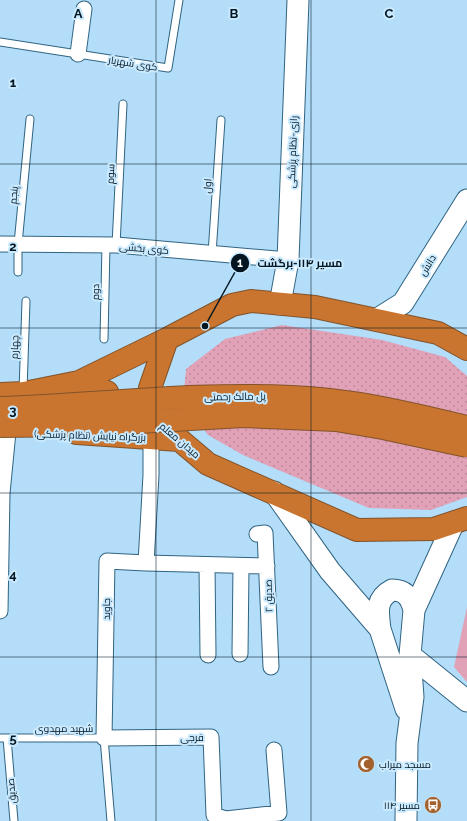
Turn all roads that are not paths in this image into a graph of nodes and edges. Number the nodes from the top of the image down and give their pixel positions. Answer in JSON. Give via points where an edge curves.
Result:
{"nodes":[{"id":1,"x":179,"y":0,"type":"edge"},
{"id":2,"x":298,"y":0,"type":"edge"},
{"id":3,"x":84,"y":9,"type":"dead end"},
{"id":4,"x":0,"y":42,"type":"edge"},
{"id":5,"x":78,"y":54,"type":"junction"},
{"id":6,"x":123,"y":104,"type":"dead end"},
{"id":7,"x":30,"y":119,"type":"dead end"},
{"id":8,"x":221,"y":120,"type":"dead end"},
{"id":9,"x":467,"y":200,"type":"edge"},
{"id":10,"x":0,"y":244,"type":"edge"},
{"id":11,"x":18,"y":244,"type":"junction"},
{"id":12,"x":111,"y":245,"type":"junction"},
{"id":13,"x":212,"y":254,"type":"junction"},
{"id":14,"x":288,"y":260,"type":"junction"},
{"id":15,"x":18,"y":272,"type":"dead end"},
{"id":16,"x":26,"y":301,"type":"dead end"},
{"id":17,"x":280,"y":304,"type":"junction"},
{"id":18,"x":376,"y":320,"type":"junction"},
{"id":19,"x":104,"y":339,"type":"dead end"},
{"id":20,"x":167,"y":339,"type":"junction"},
{"id":21,"x":467,"y":348,"type":"edge"},
{"id":22,"x":79,"y":382,"type":"junction"},
{"id":23,"x":24,"y":393,"type":"junction"},
{"id":24,"x":0,"y":394,"type":"edge"},
{"id":25,"x":0,"y":408,"type":"edge"},
{"id":26,"x":467,"y":427,"type":"edge"},
{"id":27,"x":3,"y":430,"type":"edge"},
{"id":28,"x":81,"y":433,"type":"junction"},
{"id":29,"x":151,"y":438,"type":"junction"},
{"id":30,"x":179,"y":440,"type":"junction"},
{"id":31,"x":467,"y":446,"type":"edge"},
{"id":32,"x":274,"y":492,"type":"junction"},
{"id":33,"x":460,"y":520,"type":"edge"},
{"id":34,"x":257,"y":534,"type":"dead end"},
{"id":35,"x":146,"y":563,"type":"junction"},
{"id":36,"x":207,"y":565,"type":"junction"},
{"id":37,"x":241,"y":566,"type":"junction"},
{"id":38,"x":267,"y":566,"type":"junction"},
{"id":39,"x":414,"y":610,"type":"junction"},
{"id":40,"x":0,"y":611,"type":"edge"},
{"id":41,"x":380,"y":629,"type":"junction"},
{"id":42,"x":208,"y":654,"type":"dead end"},
{"id":43,"x":240,"y":654,"type":"dead end"},
{"id":44,"x":410,"y":654,"type":"junction"},
{"id":45,"x":271,"y":668,"type":"dead end"},
{"id":46,"x":467,"y":701,"type":"edge"},
{"id":47,"x":410,"y":723,"type":"junction"},
{"id":48,"x":3,"y":738,"type":"edge"},
{"id":49,"x":104,"y":738,"type":"junction"},
{"id":50,"x":274,"y":750,"type":"dead end"},
{"id":51,"x":226,"y":820,"type":"edge"},
{"id":52,"x":14,"y":821,"type":"edge"},
{"id":53,"x":111,"y":821,"type":"edge"},
{"id":54,"x":406,"y":821,"type":"edge"}],
"edges":[{"from":1,"to":5,"type":"lane","name":"کوی شهریار","via":[[168,68]]},
{"from":2,"to":14,"type":"main road","name":"رازی-نظام پزشکی"},
{"from":3,"to":5,"type":"street"},
{"from":4,"to":5,"type":"lane","name":"کوی شهریار"},
{"from":6,"to":12,"type":"lane","name":"سوم"},
{"from":7,"to":11,"type":"lane","name":"پنجم"},
{"from":8,"to":13,"type":"lane","name":"اول"},
{"from":9,"to":18,"type":"main road","name":"دانش","via":[[403,303]]},
{"from":10,"to":11,"type":"street","name":"کوی بخشی"},
{"from":11,"to":12,"type":"street","name":"کوی بخشی"},
{"from":11,"to":15,"type":"lane","name":"پنجم"},
{"from":12,"to":13,"type":"street","name":"کوی بخشی"},
{"from":12,"to":19,"type":"lane","name":"دوم"},
{"from":13,"to":14,"type":"street","name":"کوی بخشی"},
{"from":14,"to":17,"type":"main road","name":"رازی-نظام پزشکی"},
{"from":16,"to":23,"type":"lane","name":"چهارم"},
{"from":17,"to":18,"type":"highway","via":[[316,307]]},
{"from":17,"to":20,"type":"highway","via":[[251,301],[232,306]]},
{"from":18,"to":21,"type":"highway","via":[[438,333]]},
{"from":20,"to":22,"type":"highway"},
{"from":20,"to":30,"type":"highway","name":"میدان معلم","via":[[150,388],[156,420]]},
{"from":22,"to":23,"type":"highway"},
{"from":22,"to":28,"type":"highway","via":[[108,392],[114,408],[109,423]]},
{"from":23,"to":24,"type":"highway"},
{"from":25,"to":26,"type":"highway","name":"پل مالک رحمتی","bridge":true,"via":[[236,395],[293,397],[386,408]]},
{"from":27,"to":28,"type":"highway","name":"بزرگراه نیایش (نظام پزشکی)"},
{"from":27,"to":31,"type":"highway","name":"پل مالک رحمتی","bridge":true,"via":[[243,416],[336,420]]},
{"from":27,"to":40,"type":"street"},
{"from":28,"to":29,"type":"highway","name":"بزرگراه نیایش (نظام پزشکی)"},
{"from":29,"to":30,"type":"highway","name":"بزرگراه نیایش (نظام پزشکی)"},
{"from":29,"to":35,"type":"street"},
{"from":30,"to":32,"type":"highway","name":"میدان معلم","via":[[208,464]]},
{"from":32,"to":33,"type":"highway","name":"میدان معلم","via":[[357,530],[434,529]]},
{"from":32,"to":41,"type":"main road","via":[[330,571]]},
{"from":33,"to":39,"type":"main road"},
{"from":34,"to":38,"type":"street","name":"صدیق ۲","via":[[265,533]]},
{"from":35,"to":36,"type":"street"},
{"from":35,"to":49,"type":"street","name":"جاوید","via":[[107,561]]},
{"from":36,"to":37,"type":"street"},
{"from":36,"to":42,"type":"street"},
{"from":37,"to":38,"type":"street"},
{"from":37,"to":43,"type":"street"},
{"from":38,"to":45,"type":"street","name":"صدیق ۲"},
{"from":39,"to":41,"type":"main road","via":[[411,600],[404,593],[392,590],[380,600],[378,606]]},
{"from":39,"to":44,"type":"main road"},
{"from":41,"to":47,"type":"main road"},
{"from":44,"to":46,"type":"main road"},
{"from":44,"to":47,"type":"main road","via":[[413,697]]},
{"from":47,"to":54,"type":"main road","via":[[407,743]]},
{"from":48,"to":49,"type":"lane","name":"شهید مهدوی"},
{"from":48,"to":52,"type":"lane","name":"صدیق"},
{"from":49,"to":51,"type":"street","name":"فرجی","via":[[211,736],[214,814]]},
{"from":49,"to":53,"type":"lane","name":"جاوید"},
{"from":50,"to":51,"type":"street","via":[[279,813]]}]}
